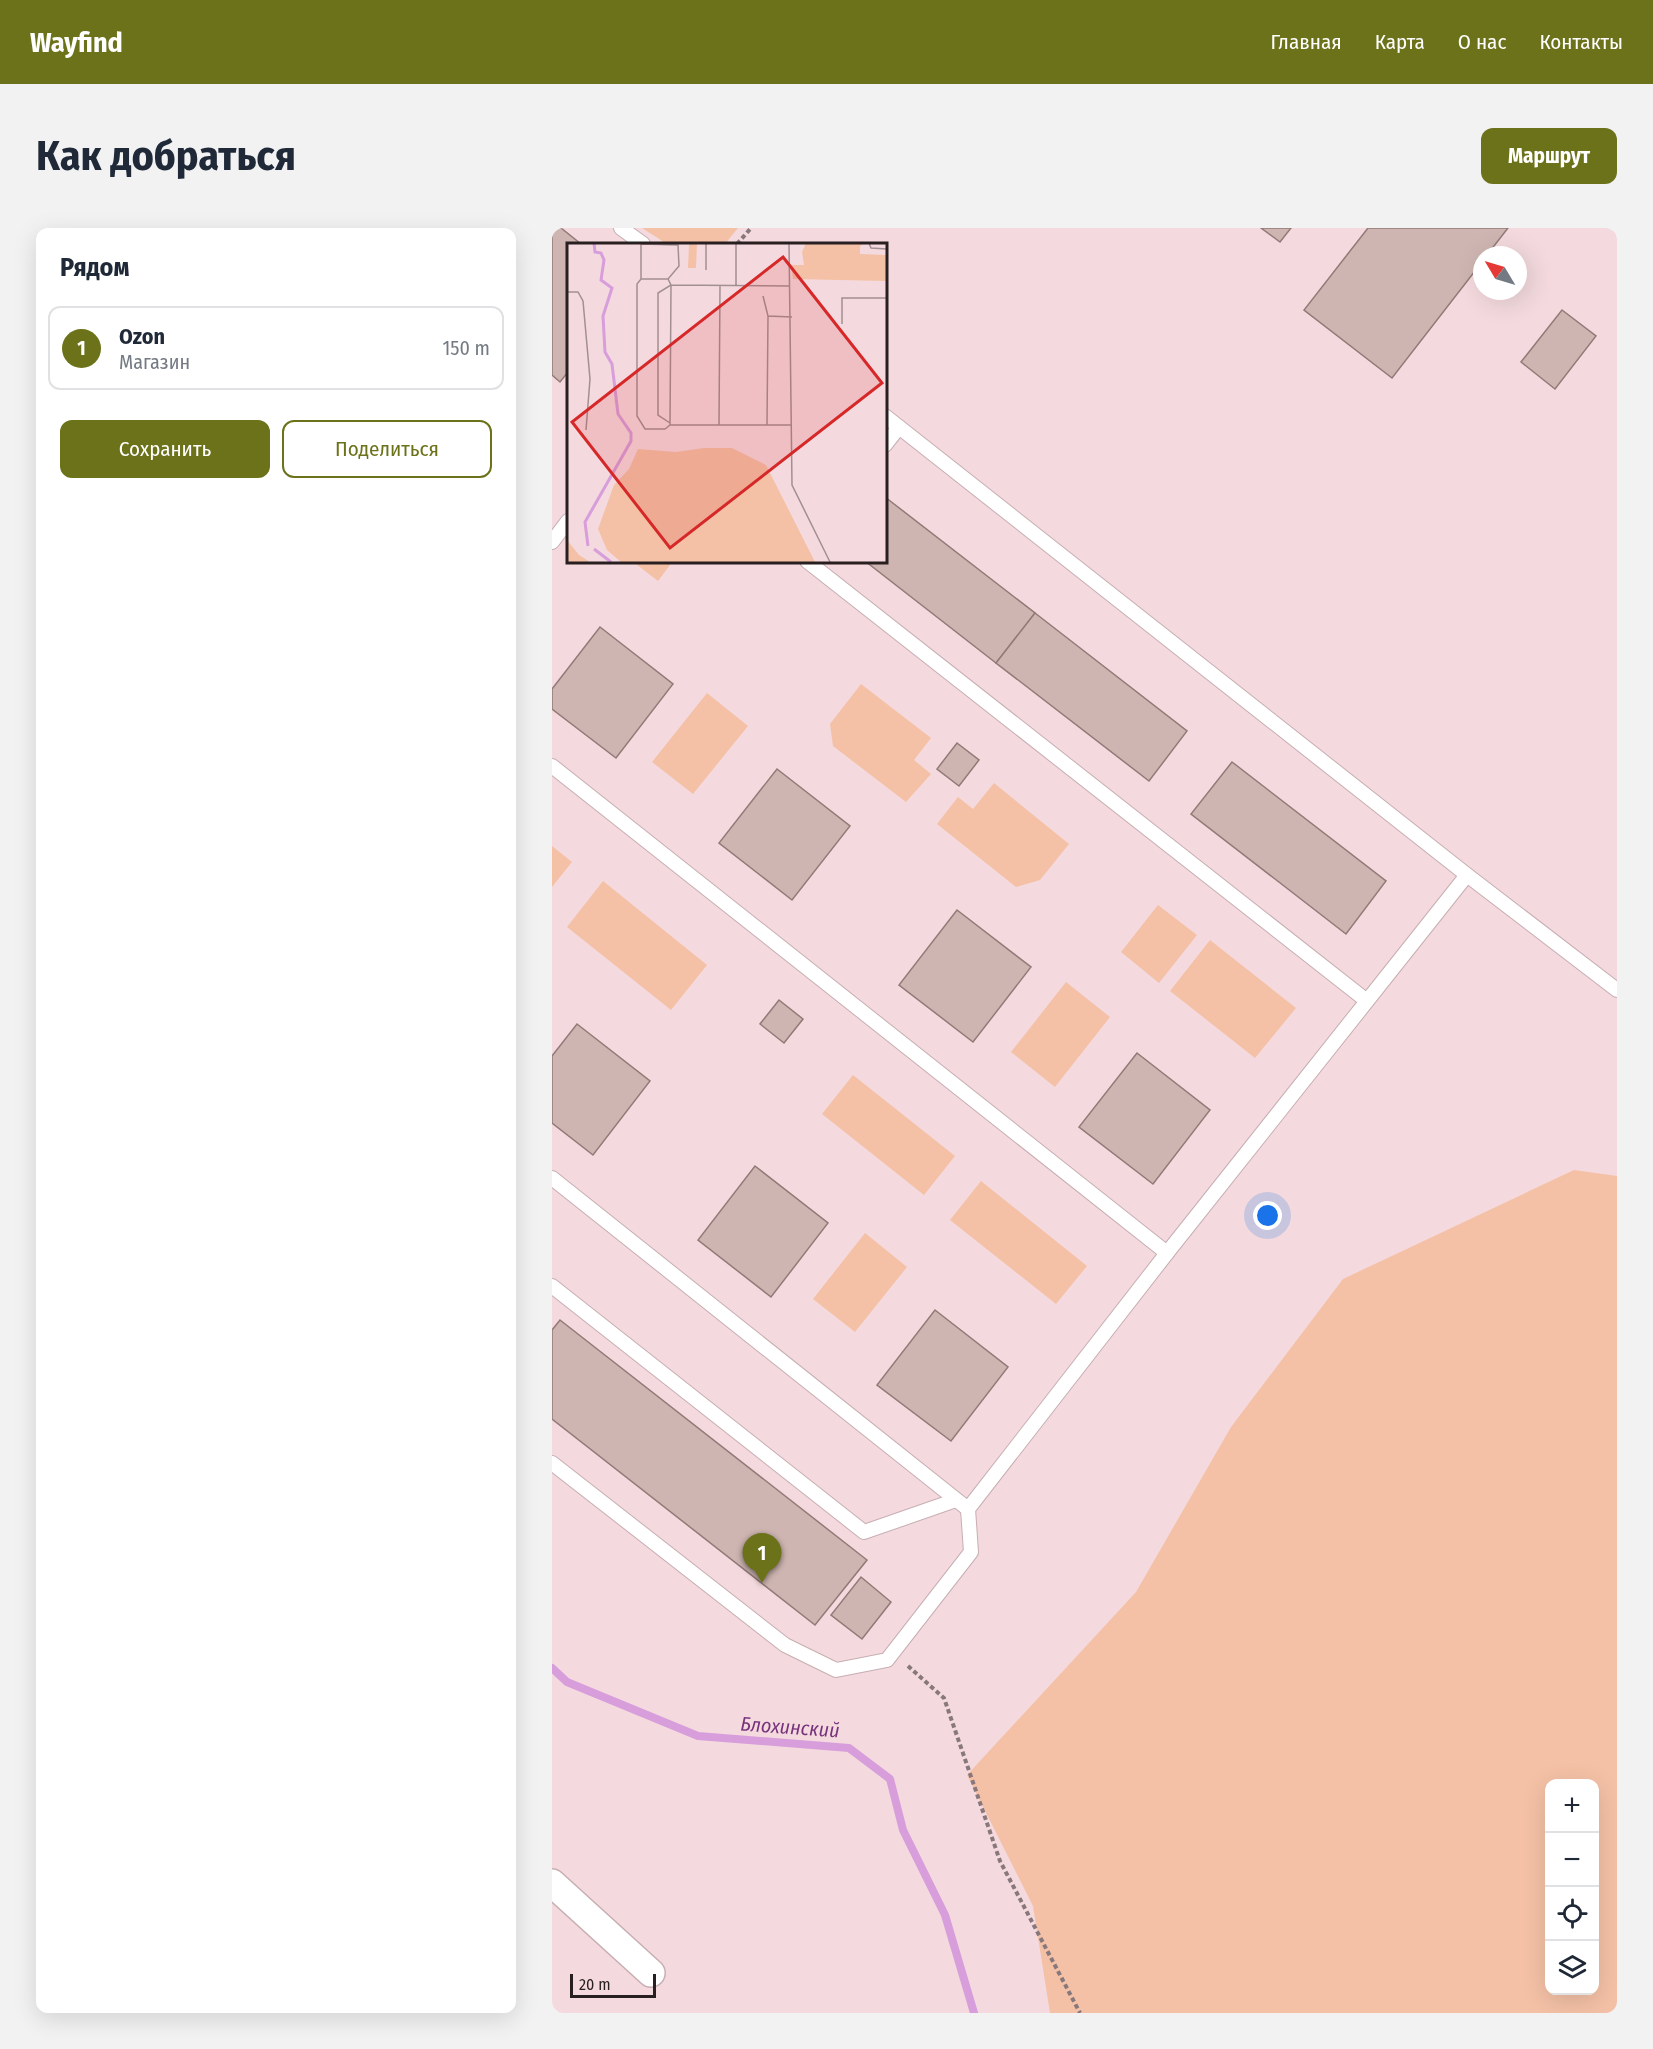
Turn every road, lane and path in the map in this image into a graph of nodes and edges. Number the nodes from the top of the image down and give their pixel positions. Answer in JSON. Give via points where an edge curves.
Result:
{"nodes":[{"id":1,"x":621,"y":228,"type":"edge"},
{"id":2,"x":751,"y":228,"type":"edge"},
{"id":3,"x":642,"y":243,"type":"edge"},
{"id":4,"x":738,"y":243,"type":"edge"},
{"id":5,"x":886,"y":417,"type":"edge"},
{"id":6,"x":899,"y":427,"type":"junction"},
{"id":7,"x":886,"y":444,"type":"edge"},
{"id":8,"x":567,"y":522,"type":"edge"},
{"id":9,"x":552,"y":542,"type":"edge"},
{"id":10,"x":808,"y":562,"type":"edge"},
{"id":11,"x":552,"y":766,"type":"edge"},
{"id":12,"x":1467,"y":875,"type":"junction"},
{"id":13,"x":1617,"y":990,"type":"edge"},
{"id":14,"x":1368,"y":1001,"type":"junction"},
{"id":15,"x":552,"y":1178,"type":"edge"},
{"id":16,"x":1167,"y":1253,"type":"junction"},
{"id":17,"x":552,"y":1286,"type":"edge"},
{"id":18,"x":552,"y":1463,"type":"edge"},
{"id":19,"x":956,"y":1500,"type":"junction"},
{"id":20,"x":968,"y":1509,"type":"junction"},
{"id":21,"x":893,"y":1653,"type":"junction"},
{"id":22,"x":552,"y":1882,"type":"edge"},
{"id":23,"x":651,"y":1973,"type":"dead end"},
{"id":24,"x":1080,"y":2013,"type":"edge"}],
"edges":[{"from":1,"to":3,"type":"lane"},
{"from":2,"to":4,"type":"path"},
{"from":5,"to":6,"type":"lane"},
{"from":6,"to":7,"type":"lane"},
{"from":6,"to":12,"type":"lane"},
{"from":8,"to":9,"type":"lane"},
{"from":10,"to":14,"type":"lane"},
{"from":11,"to":16,"type":"lane"},
{"from":12,"to":13,"type":"lane"},
{"from":12,"to":14,"type":"lane"},
{"from":14,"to":16,"type":"lane"},
{"from":15,"to":19,"type":"lane"},
{"from":16,"to":20,"type":"lane"},
{"from":17,"to":19,"type":"lane","via":[[864,1532]]},
{"from":18,"to":21,"type":"lane","via":[[785,1645],[836,1670],[887,1660]]},
{"from":19,"to":20,"type":"lane"},
{"from":20,"to":21,"type":"lane","via":[[971,1552]]},
{"from":21,"to":24,"type":"path","via":[[944,1698],[1000,1861]]},
{"from":22,"to":23,"type":"street"}]}
